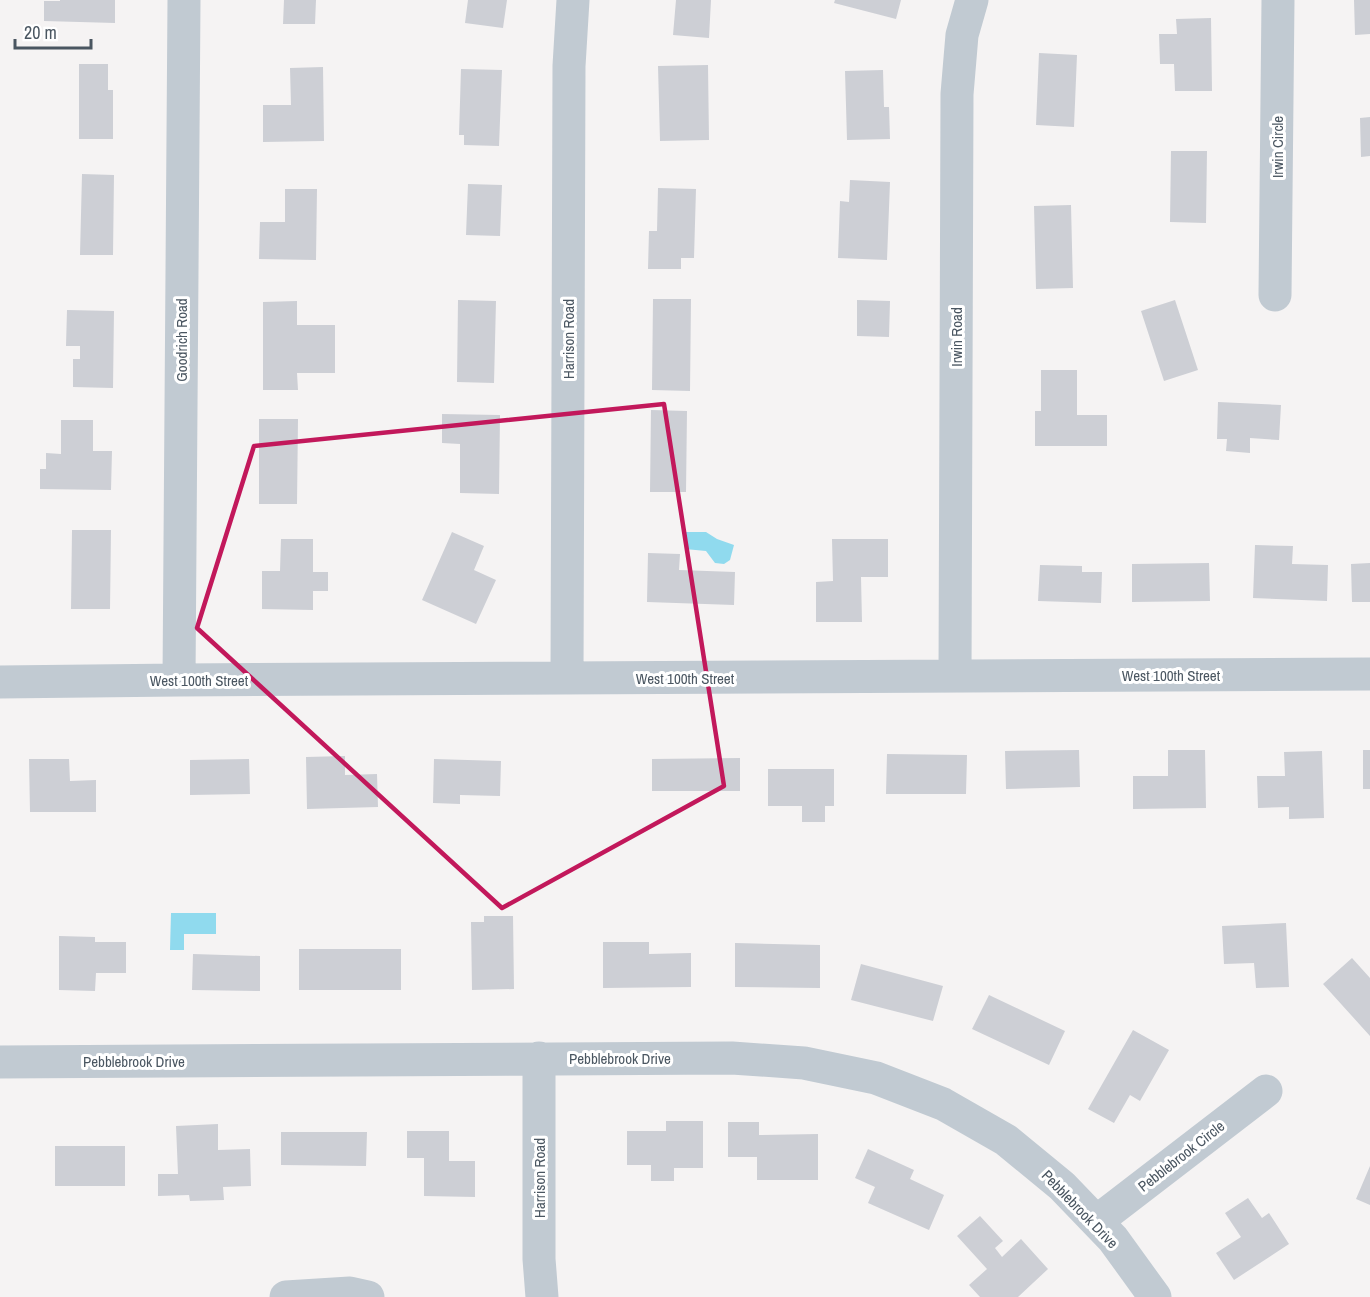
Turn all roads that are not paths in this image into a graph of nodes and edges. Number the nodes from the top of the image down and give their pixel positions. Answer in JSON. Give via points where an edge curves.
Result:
{"nodes":[{"id":1,"x":184,"y":0,"type":"edge"},
{"id":2,"x":573,"y":0,"type":"edge"},
{"id":3,"x":972,"y":0,"type":"edge"},
{"id":4,"x":1278,"y":0,"type":"edge"},
{"id":5,"x":1275,"y":295,"type":"dead end"},
{"id":6,"x":1370,"y":674,"type":"edge"},
{"id":7,"x":955,"y":676,"type":"junction"},
{"id":8,"x":567,"y":678,"type":"junction"},
{"id":9,"x":179,"y":680,"type":"junction"},
{"id":10,"x":0,"y":682,"type":"edge"},
{"id":11,"x":539,"y":1058,"type":"junction"},
{"id":12,"x":0,"y":1062,"type":"edge"},
{"id":13,"x":1266,"y":1091,"type":"dead end"},
{"id":14,"x":1097,"y":1221,"type":"junction"},
{"id":15,"x":286,"y":1297,"type":"edge"},
{"id":16,"x":368,"y":1297,"type":"edge"},
{"id":17,"x":542,"y":1297,"type":"edge"},
{"id":18,"x":1155,"y":1297,"type":"edge"}],
"edges":[{"from":1,"to":9,"type":"street","name":"Goodrich Road"},
{"from":2,"to":8,"type":"street","name":"Harrison Road","via":[[569,66]]},
{"from":3,"to":7,"type":"street","name":"Irwin Road","via":[[962,35],[957,94]]},
{"from":4,"to":5,"type":"street","name":"Irwin Circle"},
{"from":6,"to":7,"type":"street","name":"West 100th Street"},
{"from":7,"to":8,"type":"street","name":"West 100th Street"},
{"from":8,"to":9,"type":"street","name":"West 100th Street"},
{"from":9,"to":10,"type":"street","name":"West 100th Street"},
{"from":11,"to":12,"type":"street","name":"Pebblebrook Drive"},
{"from":11,"to":14,"type":"street","name":"Pebblebrook Drive","via":[[732,1058],[804,1063],[876,1078],[943,1104],[1006,1140]]},
{"from":11,"to":17,"type":"street","name":"Harrison Road"},
{"from":13,"to":14,"type":"street","name":"Pebblebrook Circle"},
{"from":14,"to":18,"type":"street","name":"Pebblebrook Drive"},
{"from":15,"to":16,"type":"street","via":[[350,1293]]}]}
